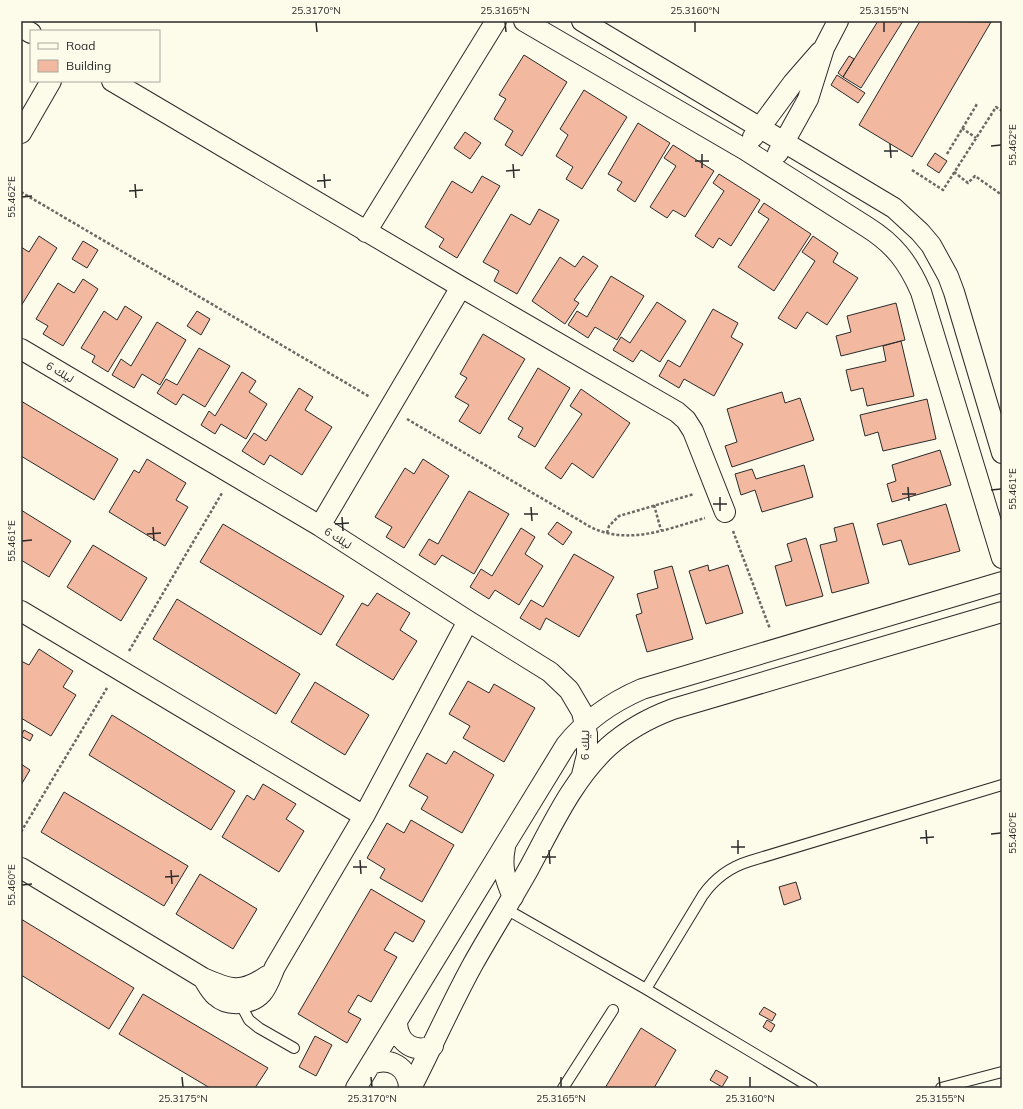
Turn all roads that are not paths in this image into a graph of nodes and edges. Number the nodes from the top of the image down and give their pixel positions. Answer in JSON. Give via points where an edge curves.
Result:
{"nodes":[{"id":1,"x":496,"y":21,"type":"edge"},
{"id":2,"x":524,"y":21,"type":"edge"},
{"id":3,"x":582,"y":21,"type":"edge"},
{"id":4,"x":838,"y":21,"type":"edge"},
{"id":5,"x":21,"y":27,"type":"edge"},
{"id":6,"x":30,"y":32,"type":"edge"},
{"id":7,"x":824,"y":48,"type":"junction"},
{"id":8,"x":50,"y":82,"type":"edge"},
{"id":9,"x":114,"y":82,"type":"edge"},
{"id":10,"x":759,"y":127,"type":"junction"},
{"id":11,"x":21,"y":133,"type":"edge"},
{"id":12,"x":785,"y":142,"type":"junction"},
{"id":13,"x":744,"y":149,"type":"junction"},
{"id":14,"x":770,"y":165,"type":"junction"},
{"id":15,"x":366,"y":232,"type":"junction"},
{"id":16,"x":461,"y":287,"type":"junction"},
{"id":17,"x":21,"y":349,"type":"edge"},
{"id":18,"x":1002,"y":453,"type":"edge"},
{"id":19,"x":725,"y":512,"type":"road end"},
{"id":20,"x":320,"y":526,"type":"junction"},
{"id":21,"x":1002,"y":558,"type":"edge"},
{"id":22,"x":1002,"y":582,"type":"edge"},
{"id":23,"x":21,"y":611,"type":"edge"},
{"id":24,"x":1002,"y":612,"type":"edge"},
{"id":25,"x":468,"y":621,"type":"junction"},
{"id":26,"x":585,"y":723,"type":"junction"},
{"id":27,"x":581,"y":777,"type":"junction"},
{"id":28,"x":1002,"y":784,"type":"edge"},
{"id":29,"x":364,"y":816,"type":"junction"},
{"id":30,"x":506,"y":845,"type":"junction"},
{"id":31,"x":21,"y":868,"type":"edge"},
{"id":32,"x":509,"y":903,"type":"junction"},
{"id":33,"x":275,"y":967,"type":"junction"},
{"id":34,"x":203,"y":978,"type":"junction"},
{"id":35,"x":646,"y":989,"type":"junction"},
{"id":36,"x":240,"y":1003,"type":"junction"},
{"id":37,"x":613,"y":1010,"type":"dead end"},
{"id":38,"x":397,"y":1024,"type":"junction"},
{"id":39,"x":433,"y":1046,"type":"junction"},
{"id":40,"x":294,"y":1048,"type":"dead end"},
{"id":41,"x":371,"y":1064,"type":"junction"},
{"id":42,"x":1002,"y":1072,"type":"edge"},
{"id":43,"x":356,"y":1088,"type":"edge"},
{"id":44,"x":410,"y":1088,"type":"edge"},
{"id":45,"x":563,"y":1088,"type":"edge"},
{"id":46,"x":812,"y":1088,"type":"edge"},
{"id":47,"x":941,"y":1088,"type":"edge"}],
"edges":[{"from":1,"to":15,"type":"street"},
{"from":2,"to":13,"type":"street"},
{"from":3,"to":10,"type":"street"},
{"from":4,"to":7,"type":"street"},
{"from":5,"to":6,"type":"street"},
{"from":7,"to":10,"type":"street"},
{"from":7,"to":12,"type":"street","via":[[808,99]]},
{"from":8,"to":11,"type":"street"},
{"from":9,"to":15,"type":"street"},
{"from":10,"to":12,"type":"street"},
{"from":10,"to":13,"type":"street"},
{"from":12,"to":14,"type":"street"},
{"from":12,"to":18,"type":"street","via":[[894,208],[931,245],[954,292]]},
{"from":13,"to":14,"type":"street"},
{"from":14,"to":21,"type":"street","via":[[882,236],[906,261],[923,299]]},
{"from":15,"to":16,"type":"street"},
{"from":16,"to":19,"type":"street","via":[[677,412],[693,431]]},
{"from":16,"to":20,"type":"street"},
{"from":17,"to":20,"type":"street","name":"ليلك 6"},
{"from":20,"to":25,"type":"street","name":"ليلك 6"},
{"from":22,"to":26,"type":"street","via":[[642,689],[614,703]]},
{"from":23,"to":29,"type":"street"},
{"from":24,"to":27,"type":"street","via":[[662,713],[624,734],[608,747]]},
{"from":25,"to":26,"type":"street","name":"ليلك 6","via":[[561,680],[576,700]]},
{"from":25,"to":29,"type":"street"},
{"from":26,"to":27,"type":"street","name":"ليلك 6","via":[[587,755]]},
{"from":26,"to":30,"type":"street","via":[[566,745]]},
{"from":27,"to":32,"type":"street"},
{"from":28,"to":35,"type":"lane","via":[[738,864],[710,885],[702,895]]},
{"from":29,"to":33,"type":"street"},
{"from":30,"to":32,"type":"street","via":[[503,867]]},
{"from":30,"to":38,"type":"street"},
{"from":31,"to":34,"type":"street"},
{"from":32,"to":35,"type":"lane"},
{"from":32,"to":39,"type":"street","via":[[473,965]]},
{"from":33,"to":34,"type":"street","via":[[252,985],[241,988],[229,988]]},
{"from":33,"to":36,"type":"street","via":[[262,992]]},
{"from":34,"to":36,"type":"street","via":[[216,997]]},
{"from":35,"to":46,"type":"lane"},
{"from":36,"to":40,"type":"lane","via":[[249,1020]]},
{"from":37,"to":45,"type":"lane"},
{"from":38,"to":39,"type":"street","via":[[397,1031],[405,1043],[419,1049]]},
{"from":38,"to":41,"type":"street"},
{"from":39,"to":44,"type":"street"},
{"from":41,"to":43,"type":"street"},
{"from":41,"to":44,"type":"street","via":[[387,1061],[395,1064],[406,1075]]},
{"from":42,"to":47,"type":"lane"}]}
